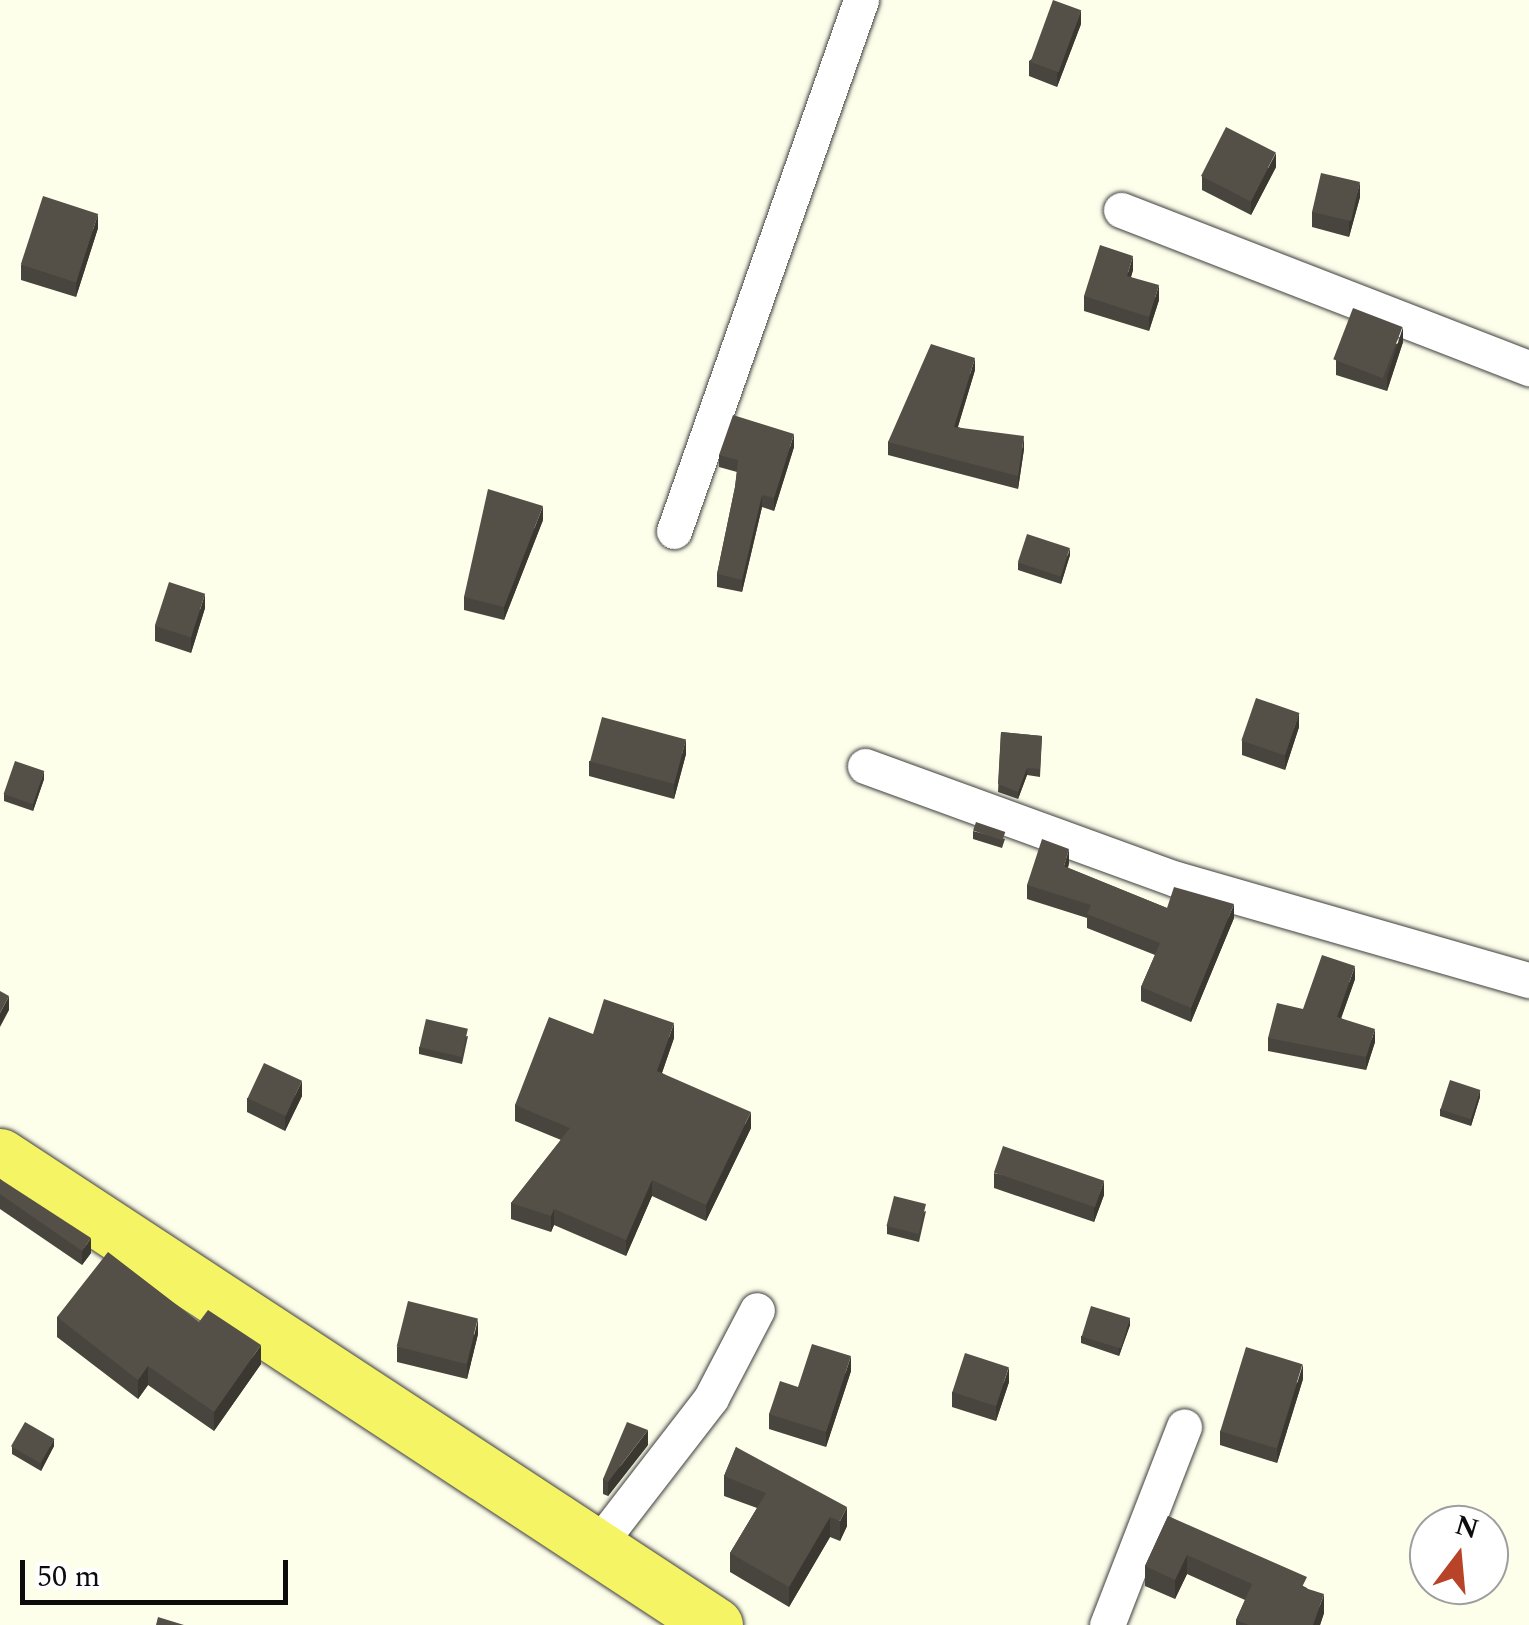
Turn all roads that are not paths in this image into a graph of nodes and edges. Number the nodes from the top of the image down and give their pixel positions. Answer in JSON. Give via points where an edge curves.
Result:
{"nodes":[{"id":1,"x":860,"y":0,"type":"edge"},
{"id":2,"x":1121,"y":210,"type":"dead end"},
{"id":3,"x":1529,"y":368,"type":"edge"},
{"id":4,"x":674,"y":531,"type":"dead end"},
{"id":5,"x":865,"y":766,"type":"dead end"},
{"id":6,"x":1529,"y":980,"type":"edge"},
{"id":7,"x":0,"y":1156,"type":"edge"},
{"id":8,"x":757,"y":1310,"type":"dead end"},
{"id":9,"x":1184,"y":1426,"type":"dead end"},
{"id":10,"x":596,"y":1547,"type":"junction"},
{"id":11,"x":716,"y":1625,"type":"edge"},
{"id":12,"x":1107,"y":1625,"type":"edge"}],
"edges":[{"from":1,"to":4,"type":"street"},
{"from":2,"to":3,"type":"street"},
{"from":5,"to":6,"type":"street","via":[[1176,879]]},
{"from":7,"to":10,"type":"main road"},
{"from":8,"to":10,"type":"street","via":[[711,1398]]},
{"from":9,"to":12,"type":"street"},
{"from":10,"to":11,"type":"main road"}]}
